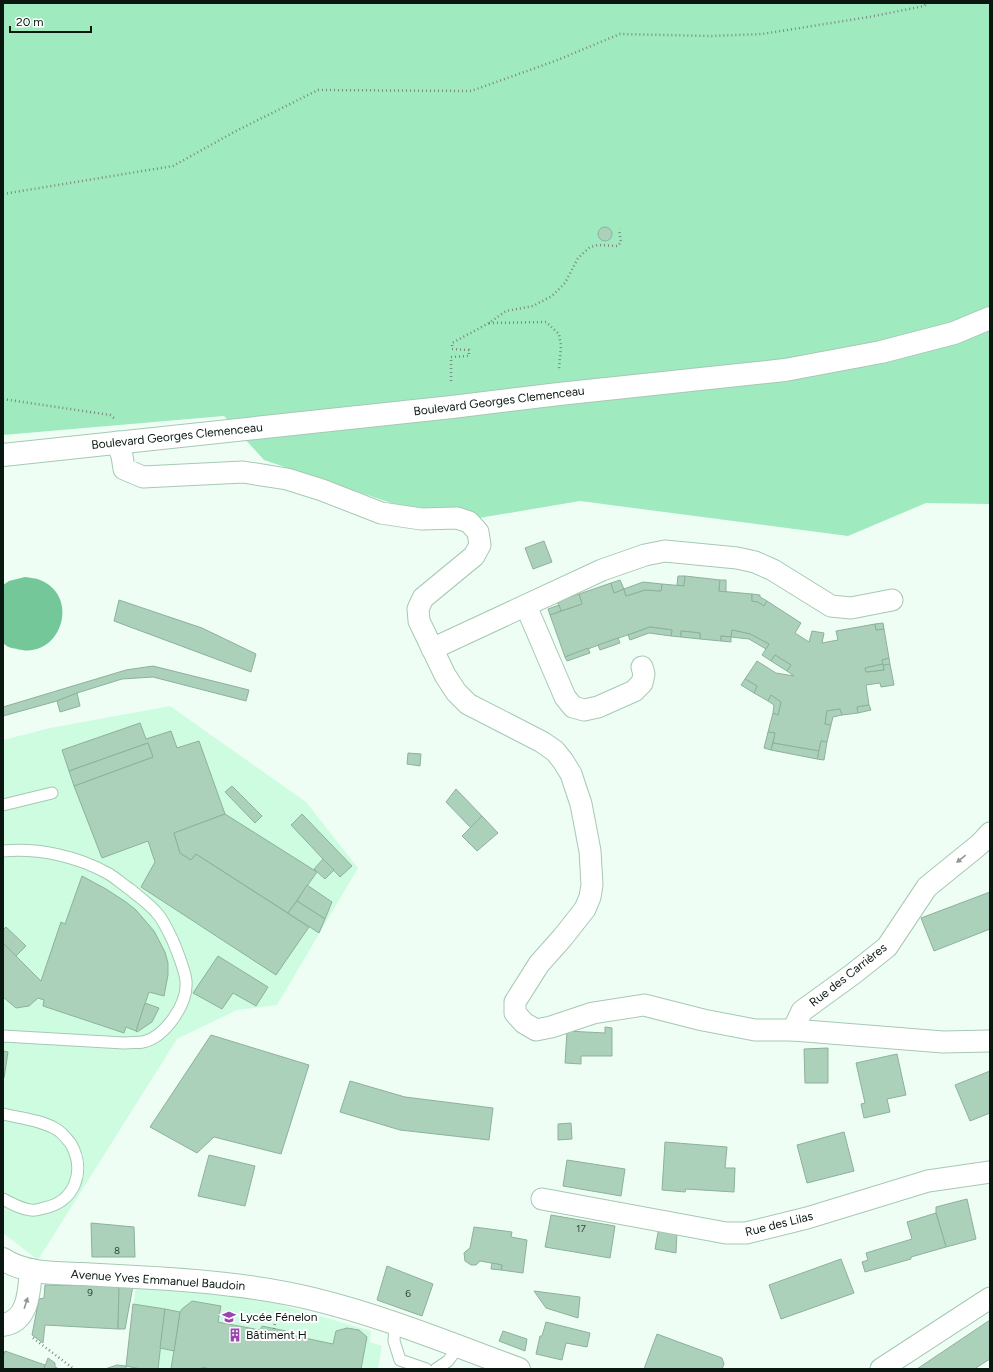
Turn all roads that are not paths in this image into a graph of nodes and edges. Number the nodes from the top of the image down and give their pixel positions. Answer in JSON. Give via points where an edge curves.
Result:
{"nodes":[{"id":1,"x":990,"y":318,"type":"edge"},
{"id":2,"x":117,"y":442,"type":"junction"},
{"id":3,"x":3,"y":455,"type":"edge"},
{"id":4,"x":892,"y":600,"type":"dead end"},
{"id":5,"x":526,"y":606,"type":"junction"},
{"id":6,"x":432,"y":649,"type":"junction"},
{"id":7,"x":642,"y":667,"type":"dead end"},
{"id":8,"x":52,"y":793,"type":"dead end"},
{"id":9,"x":3,"y":805,"type":"edge"},
{"id":10,"x":990,"y":833,"type":"edge"},
{"id":11,"x":3,"y":851,"type":"edge"},
{"id":12,"x":793,"y":1030,"type":"junction"},
{"id":13,"x":3,"y":1036,"type":"edge"},
{"id":14,"x":990,"y":1041,"type":"edge"},
{"id":15,"x":3,"y":1114,"type":"edge"},
{"id":16,"x":990,"y":1172,"type":"edge"},
{"id":17,"x":3,"y":1199,"type":"edge"},
{"id":18,"x":542,"y":1200,"type":"dead end"},
{"id":19,"x":3,"y":1259,"type":"edge"},
{"id":20,"x":31,"y":1270,"type":"junction"},
{"id":21,"x":990,"y":1298,"type":"edge"},
{"id":22,"x":395,"y":1324,"type":"junction"},
{"id":23,"x":3,"y":1325,"type":"edge"},
{"id":24,"x":458,"y":1347,"type":"junction"},
{"id":25,"x":513,"y":1368,"type":"edge"},
{"id":26,"x":426,"y":1369,"type":"edge"},
{"id":27,"x":436,"y":1369,"type":"edge"},
{"id":28,"x":881,"y":1369,"type":"edge"}],
"edges":[{"from":1,"to":2,"type":"main road","name":"Boulevard Georges Clemenceau","via":[[954,333],[881,352],[785,370]]},
{"from":2,"to":3,"type":"main road","name":"Boulevard Georges Clemenceau"},
{"from":2,"to":6,"type":"street","via":[[124,469],[143,477],[243,472],[287,479],[381,513],[421,518],[457,518],[469,522],[478,532],[480,545],[474,556],[423,598],[418,609],[419,621]]},
{"from":4,"to":5,"type":"street","via":[[851,608],[831,606],[773,570],[755,562],[665,551],[602,570]]},
{"from":5,"to":6,"type":"street"},
{"from":5,"to":7,"type":"street","via":[[565,697],[573,707],[584,710],[598,707],[634,691],[642,683]]},
{"from":6,"to":12,"type":"street","via":[[456,692],[468,704],[555,751],[570,774],[581,804],[590,851],[590,897],[585,909],[539,964],[515,1002],[515,1013],[524,1023],[536,1030],[593,1013],[644,1005],[755,1030]]},
{"from":8,"to":9,"type":"lane"},
{"from":10,"to":12,"type":"street","name":"Rue des Carrières","one_way":true,"via":[[927,887],[887,947],[802,1011]]},
{"from":11,"to":13,"type":"lane","via":[[18,849],[53,854],[83,862],[110,874],[157,912],[178,952],[186,981],[184,998],[173,1020],[144,1042]]},
{"from":12,"to":14,"type":"street","via":[[943,1042]]},
{"from":15,"to":17,"type":"lane","via":[[40,1122],[57,1129],[68,1140],[76,1154],[78,1170],[73,1188],[64,1200],[50,1207],[33,1211],[17,1207]]},
{"from":16,"to":18,"type":"street","name":"Rue des Lilas","via":[[928,1181],[807,1218],[746,1233],[711,1230]]},
{"from":19,"to":20,"type":"main road","name":"Avenue Yves Emmanuel Baudoin","via":[[10,1264]]},
{"from":20,"to":22,"type":"main road","name":"Avenue Yves Emmanuel Baudoin","via":[[163,1278],[249,1287],[312,1299],[376,1316]]},
{"from":23,"to":20,"type":"main road","one_way":true,"via":[[20,1317],[27,1304]]},
{"from":21,"to":28,"type":"street"},
{"from":22,"to":24,"type":"main road","name":"Avenue Yves Emmanuel Baudoin"},
{"from":22,"to":26,"type":"lane","via":[[394,1341],[400,1360]]},
{"from":24,"to":25,"type":"main road","name":"Avenue Yves Emmanuel Baudoin"},
{"from":24,"to":27,"type":"lane","via":[[448,1361]]}]}
